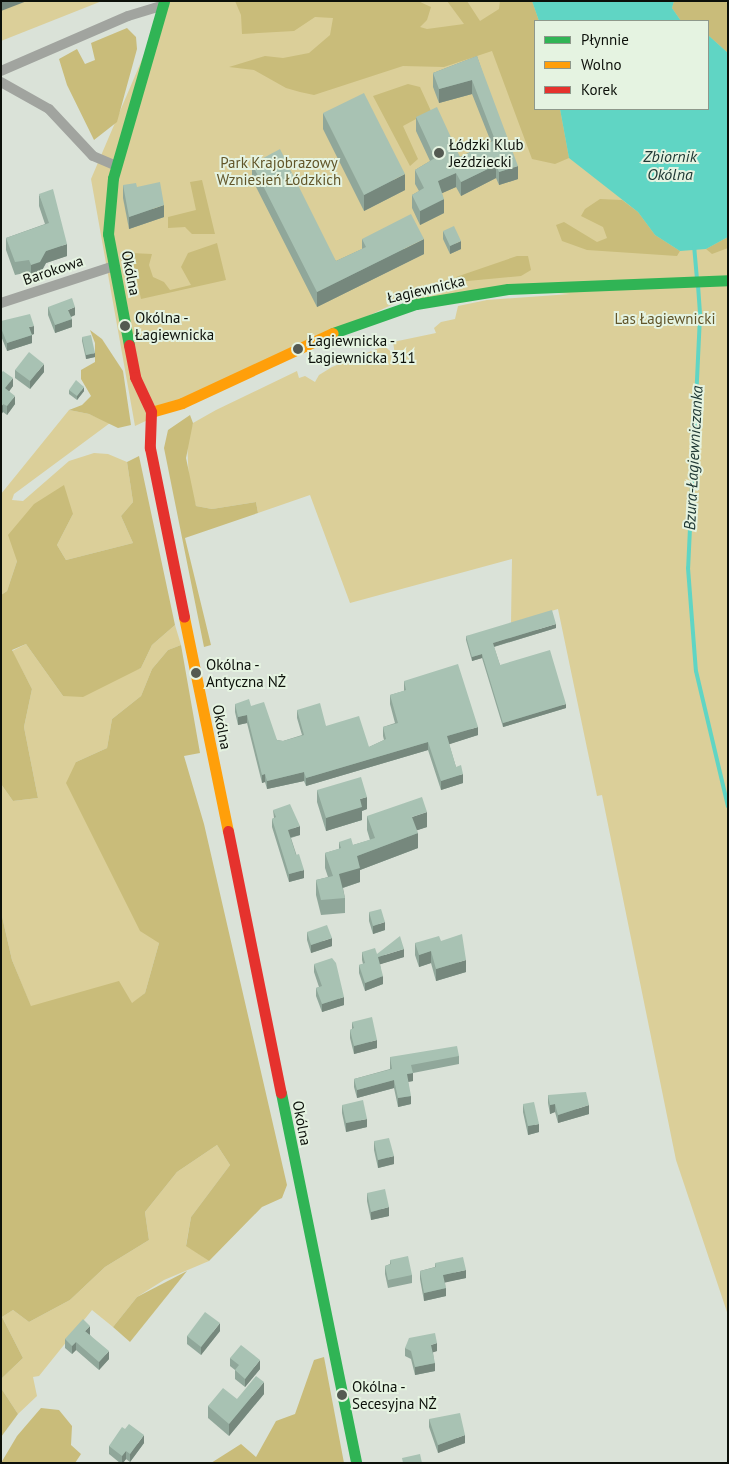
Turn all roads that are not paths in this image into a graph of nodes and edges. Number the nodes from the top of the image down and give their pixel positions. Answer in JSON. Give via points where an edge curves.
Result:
{"nodes":[{"id":1,"x":164,"y":3,"type":"edge"},
{"id":2,"x":1,"y":72,"type":"edge"},
{"id":3,"x":1,"y":82,"type":"edge"},
{"id":4,"x":116,"y":166,"type":"junction"},
{"id":5,"x":114,"y":266,"type":"junction"},
{"id":6,"x":728,"y":280,"type":"edge"},
{"id":7,"x":1,"y":303,"type":"edge"},
{"id":8,"x":151,"y":412,"type":"junction"},
{"id":9,"x":356,"y":1463,"type":"edge"}],
"edges":[{"from":1,"to":2,"type":"street"},
{"from":1,"to":4,"type":"street","name":"Okólna"},
{"from":3,"to":4,"type":"street","via":[[45,105],[93,156]]},
{"from":4,"to":5,"type":"street","name":"Okólna","via":[[107,221]]},
{"from":5,"to":7,"type":"street","name":"Barokowa"},
{"from":5,"to":8,"type":"street","name":"Okólna","via":[[136,378]]},
{"from":6,"to":8,"type":"street","name":"Łagiewnicka","via":[[508,289],[416,304],[337,331],[182,403]]},
{"from":8,"to":9,"type":"street","name":"Okólna","via":[[149,436],[152,458]]}]}
